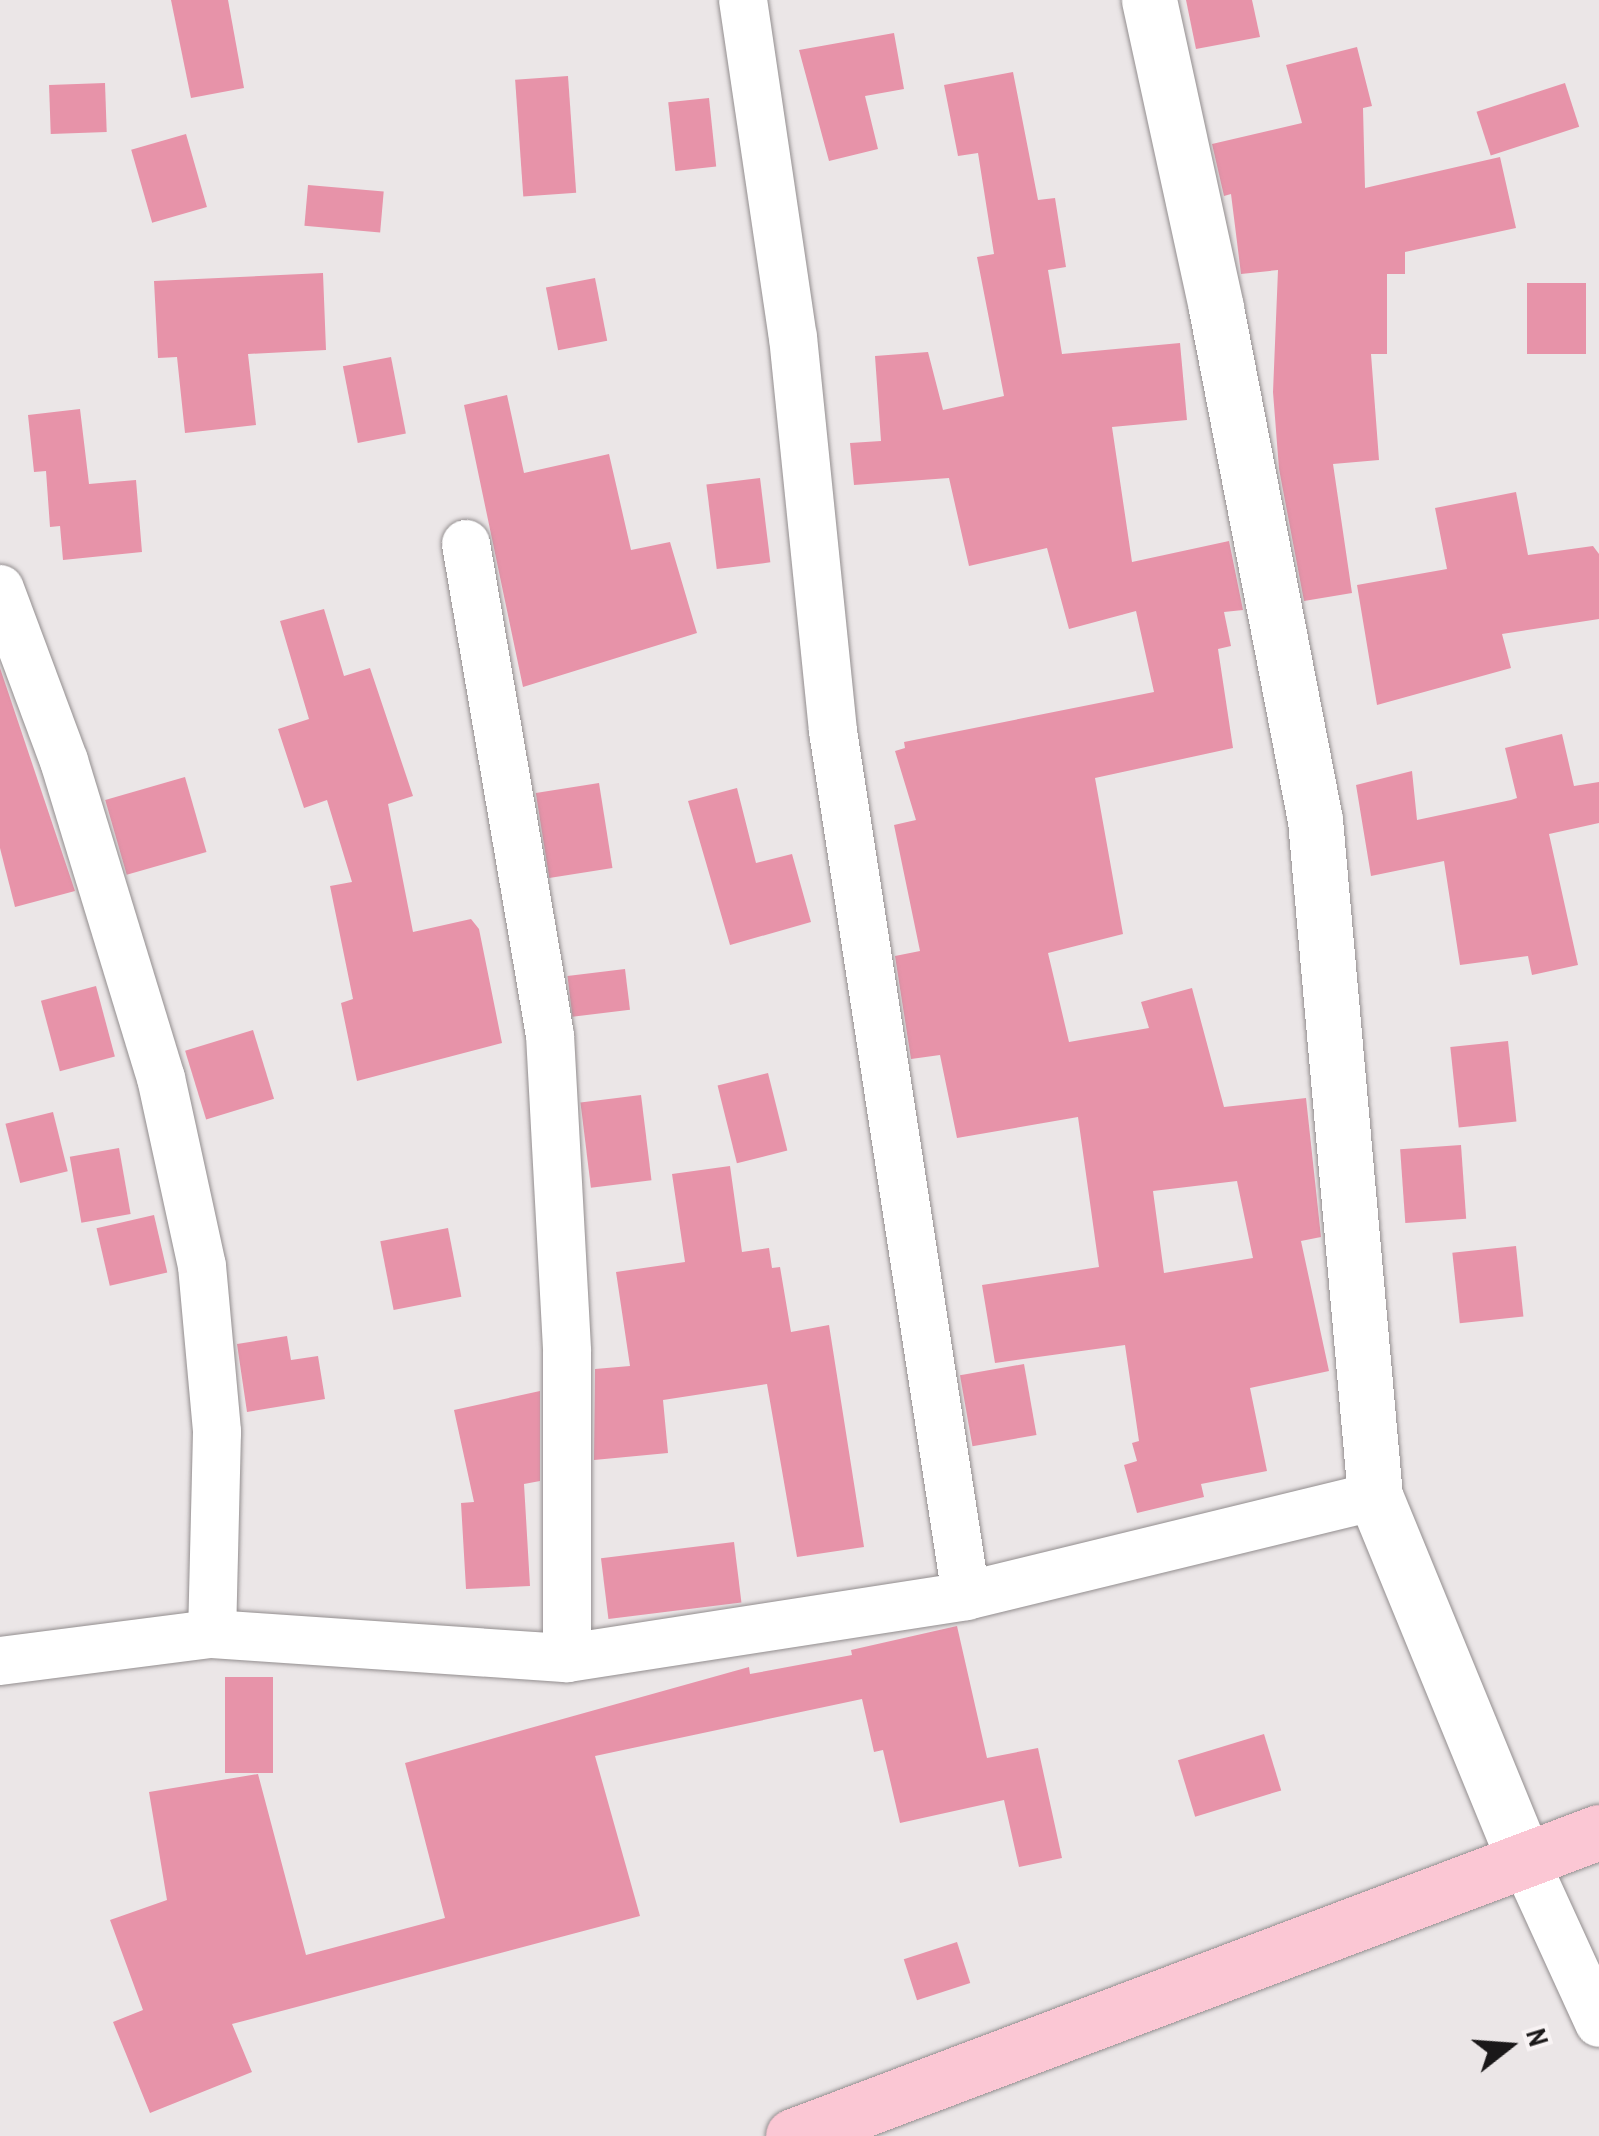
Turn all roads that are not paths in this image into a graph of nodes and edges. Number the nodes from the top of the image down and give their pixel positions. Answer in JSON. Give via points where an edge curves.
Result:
{"nodes":[{"id":1,"x":743,"y":0,"type":"edge"},
{"id":2,"x":1148,"y":0,"type":"edge"},
{"id":3,"x":466,"y":544,"type":"dead end"},
{"id":4,"x":0,"y":589,"type":"edge"},
{"id":5,"x":1375,"y":1496,"type":"junction"},
{"id":6,"x":966,"y":1596,"type":"junction"},
{"id":7,"x":212,"y":1634,"type":"junction"},
{"id":8,"x":567,"y":1658,"type":"junction"},
{"id":9,"x":0,"y":1661,"type":"edge"},
{"id":10,"x":1599,"y":1832,"type":"edge"},
{"id":11,"x":1525,"y":1861,"type":"junction"},
{"id":12,"x":1599,"y":2023,"type":"edge"},
{"id":13,"x":793,"y":2136,"type":"edge"}],
"edges":[{"from":1,"to":6,"type":"street","via":[[793,337],[833,731]]},
{"from":2,"to":5,"type":"street","via":[[1216,308],[1315,820]]},
{"from":3,"to":8,"type":"street","via":[[550,1035],[566,1352]]},
{"from":4,"to":7,"type":"street","via":[[64,761],[161,1078],[202,1266],[217,1432]]},
{"from":5,"to":6,"type":"street"},
{"from":5,"to":11,"type":"street"},
{"from":6,"to":8,"type":"street"},
{"from":7,"to":8,"type":"street"},
{"from":7,"to":9,"type":"street"},
{"from":10,"to":11,"type":"main road"},
{"from":11,"to":12,"type":"street"},
{"from":11,"to":13,"type":"main road"}]}
